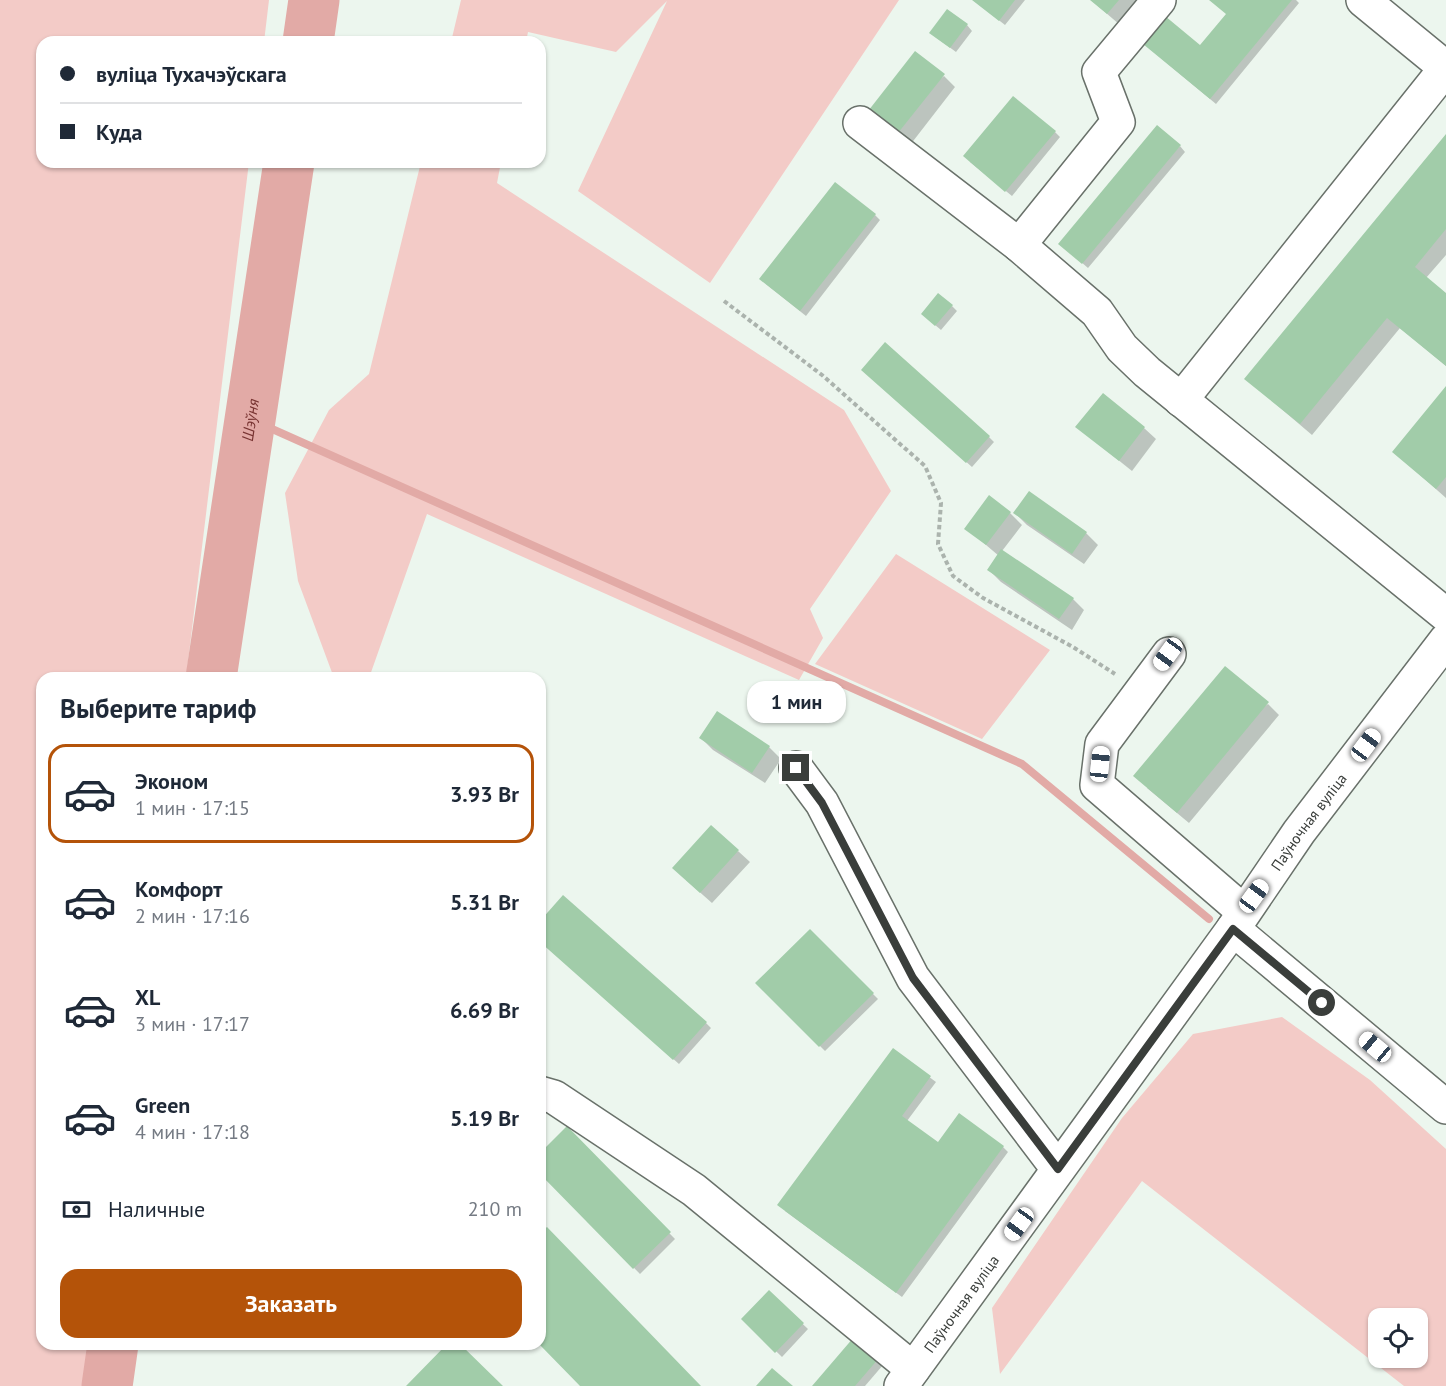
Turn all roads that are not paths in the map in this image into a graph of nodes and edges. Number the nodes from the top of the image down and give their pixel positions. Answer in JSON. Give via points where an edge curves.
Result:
{"nodes":[{"id":1,"x":1159,"y":0,"type":"edge"},
{"id":2,"x":1363,"y":0,"type":"edge"},
{"id":3,"x":1446,"y":68,"type":"edge"},
{"id":4,"x":860,"y":123,"type":"dead end"},
{"id":5,"x":1019,"y":245,"type":"junction"},
{"id":6,"x":1181,"y":400,"type":"junction"},
{"id":7,"x":1446,"y":615,"type":"edge"},
{"id":8,"x":1446,"y":640,"type":"edge"},
{"id":9,"x":1168,"y":654,"type":"dead end"},
{"id":10,"x":796,"y":768,"type":"dead end"},
{"id":11,"x":1238,"y":920,"type":"junction"},
{"id":12,"x":546,"y":1095,"type":"edge"},
{"id":13,"x":1446,"y":1107,"type":"edge"},
{"id":14,"x":1058,"y":1169,"type":"junction"},
{"id":15,"x":907,"y":1377,"type":"edge"}],
"edges":[{"from":1,"to":5,"type":"street","via":[[1099,72],[1118,122]]},
{"from":2,"to":3,"type":"street"},
{"from":3,"to":6,"type":"street"},
{"from":4,"to":5,"type":"street"},
{"from":5,"to":6,"type":"street","via":[[1097,312],[1122,348]]},
{"from":6,"to":7,"type":"street"},
{"from":8,"to":11,"type":"street","name":"Паўночная вуліца","via":[[1299,832]]},
{"from":9,"to":11,"type":"street","via":[[1102,744],[1097,785]]},
{"from":10,"to":14,"type":"street","via":[[822,803],[913,978]]},
{"from":11,"to":13,"type":"street"},
{"from":11,"to":14,"type":"street","name":"Паўночная вуліца"},
{"from":12,"to":15,"type":"street","via":[[694,1190]]},
{"from":14,"to":15,"type":"street","name":"Паўночная вуліца"}]}
